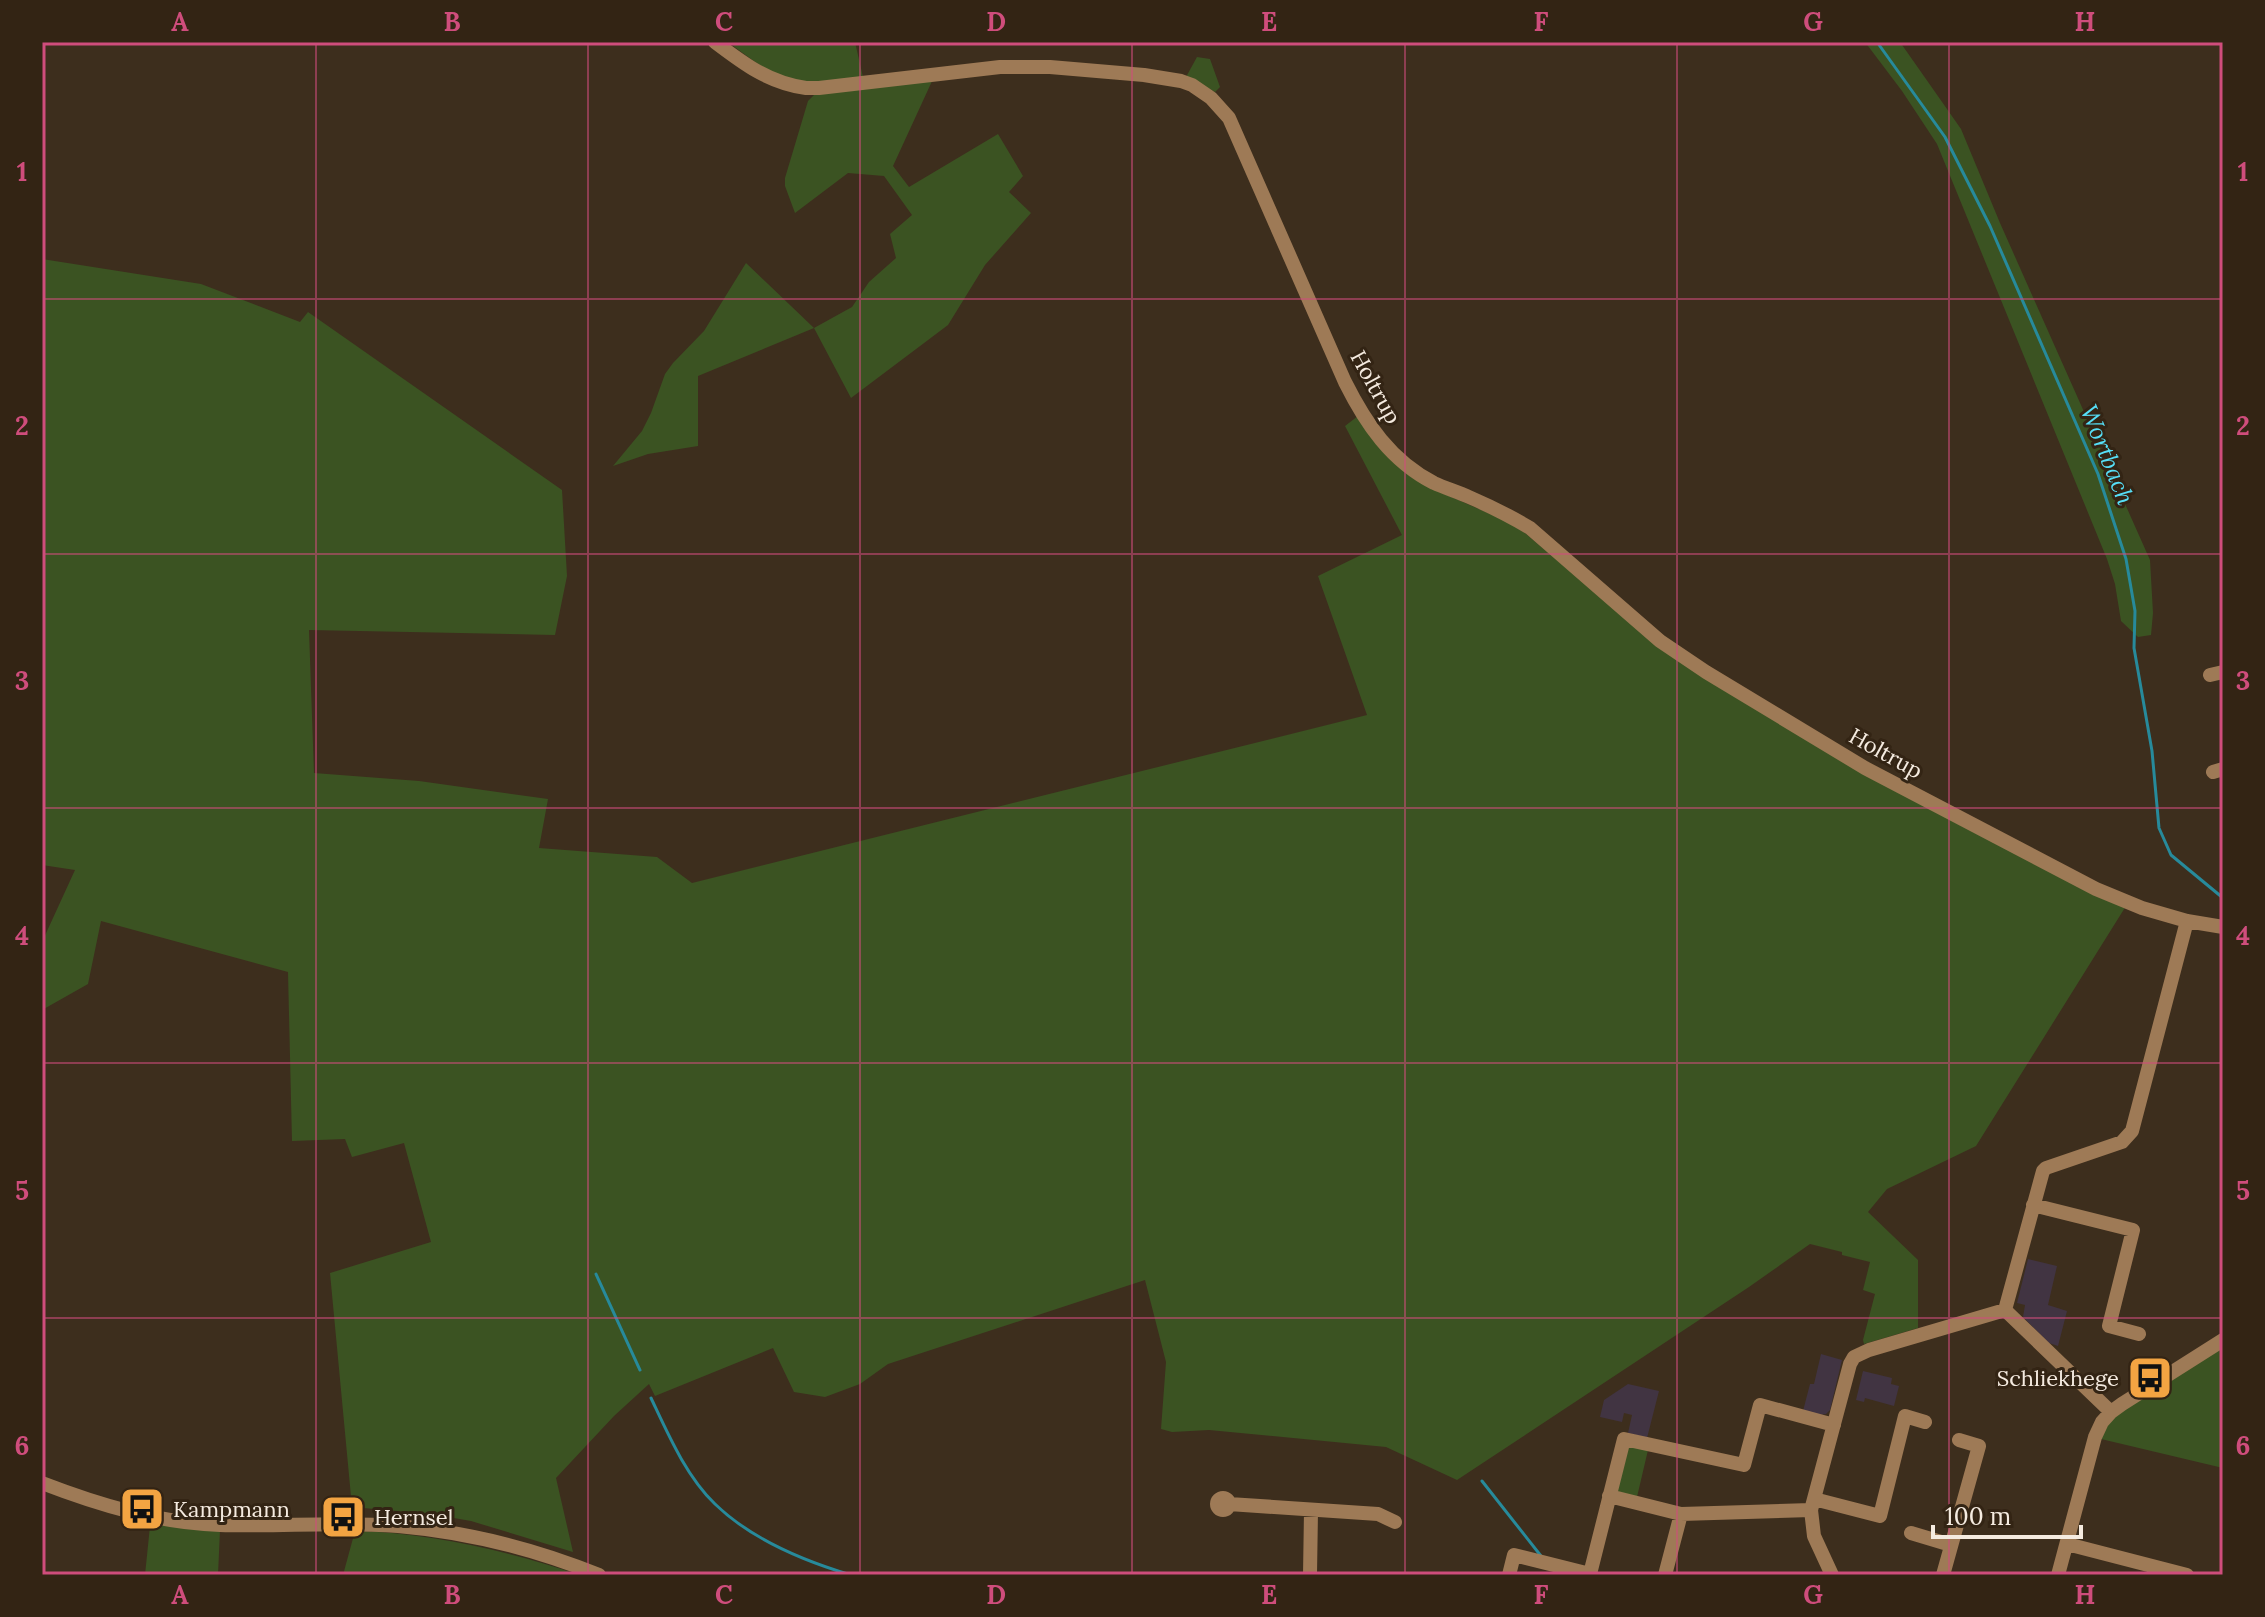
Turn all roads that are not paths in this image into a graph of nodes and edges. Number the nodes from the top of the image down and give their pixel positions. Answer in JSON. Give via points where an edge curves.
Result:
{"nodes":[{"id":1,"x":715,"y":42,"type":"edge"},
{"id":2,"x":2187,"y":921,"type":"junction"},
{"id":3,"x":2223,"y":927,"type":"edge"},
{"id":4,"x":2033,"y":1205,"type":"junction"},
{"id":5,"x":2005,"y":1310,"type":"junction"},
{"id":6,"x":2139,"y":1334,"type":"dead end"},
{"id":7,"x":2223,"y":1340,"type":"edge"},
{"id":8,"x":2111,"y":1412,"type":"junction"},
{"id":9,"x":1925,"y":1422,"type":"dead end"},
{"id":10,"x":1834,"y":1425,"type":"junction"},
{"id":11,"x":1959,"y":1440,"type":"dead end"},
{"id":12,"x":42,"y":1483,"type":"edge"},
{"id":13,"x":1609,"y":1496,"type":"junction"},
{"id":14,"x":1229,"y":1504,"type":"dead end"},
{"id":15,"x":1812,"y":1504,"type":"junction"},
{"id":16,"x":1311,"y":1511,"type":"junction"},
{"id":17,"x":1681,"y":1514,"type":"junction"},
{"id":18,"x":1395,"y":1522,"type":"dead end"},
{"id":19,"x":1911,"y":1533,"type":"dead end"},
{"id":20,"x":2067,"y":1544,"type":"junction"},
{"id":21,"x":1951,"y":1545,"type":"junction"},
{"id":22,"x":599,"y":1575,"type":"edge"},
{"id":23,"x":1310,"y":1575,"type":"edge"},
{"id":24,"x":1509,"y":1575,"type":"edge"},
{"id":25,"x":1665,"y":1575,"type":"edge"},
{"id":26,"x":1832,"y":1575,"type":"edge"},
{"id":27,"x":1943,"y":1575,"type":"edge"},
{"id":28,"x":2058,"y":1575,"type":"edge"},
{"id":29,"x":2187,"y":1575,"type":"edge"}],
"edges":[{"from":1,"to":2,"type":"street","name":"Holtrup","via":[[763,75],[806,88],[1024,66],[1167,77],[1192,85],[1229,118],[1361,414],[1406,465],[1530,528],[1660,641],[1865,768],[2096,889]]},
{"from":2,"to":3,"type":"street","name":"Holtrup"},
{"from":2,"to":4,"type":"street","via":[[2132,1131],[2122,1142],[2046,1168]]},
{"from":4,"to":5,"type":"street"},
{"from":4,"to":6,"type":"street","via":[[2133,1230],[2109,1326]]},
{"from":5,"to":8,"type":"street"},
{"from":5,"to":10,"type":"street","via":[[1854,1357]]},
{"from":7,"to":8,"type":"street"},
{"from":8,"to":20,"type":"street","via":[[2091,1449]]},
{"from":9,"to":15,"type":"street","via":[[1905,1416],[1880,1516]]},
{"from":10,"to":13,"type":"street","via":[[1760,1405],[1744,1465],[1624,1439]]},
{"from":10,"to":15,"type":"street"},
{"from":11,"to":21,"type":"street","via":[[1979,1446]]},
{"from":12,"to":22,"type":"street","via":[[94,1502],[185,1522],[348,1523],[462,1534]]},
{"from":13,"to":17,"type":"street"},
{"from":13,"to":24,"type":"street","via":[[1590,1574],[1514,1555]]},
{"from":14,"to":16,"type":"street"},
{"from":15,"to":17,"type":"street"},
{"from":15,"to":26,"type":"street","via":[[1814,1536]]},
{"from":16,"to":18,"type":"street","via":[[1378,1514]]},
{"from":16,"to":23,"type":"street"},
{"from":17,"to":25,"type":"street"},
{"from":19,"to":21,"type":"street"},
{"from":20,"to":28,"type":"street"},
{"from":20,"to":29,"type":"street"},
{"from":21,"to":27,"type":"street"}]}
